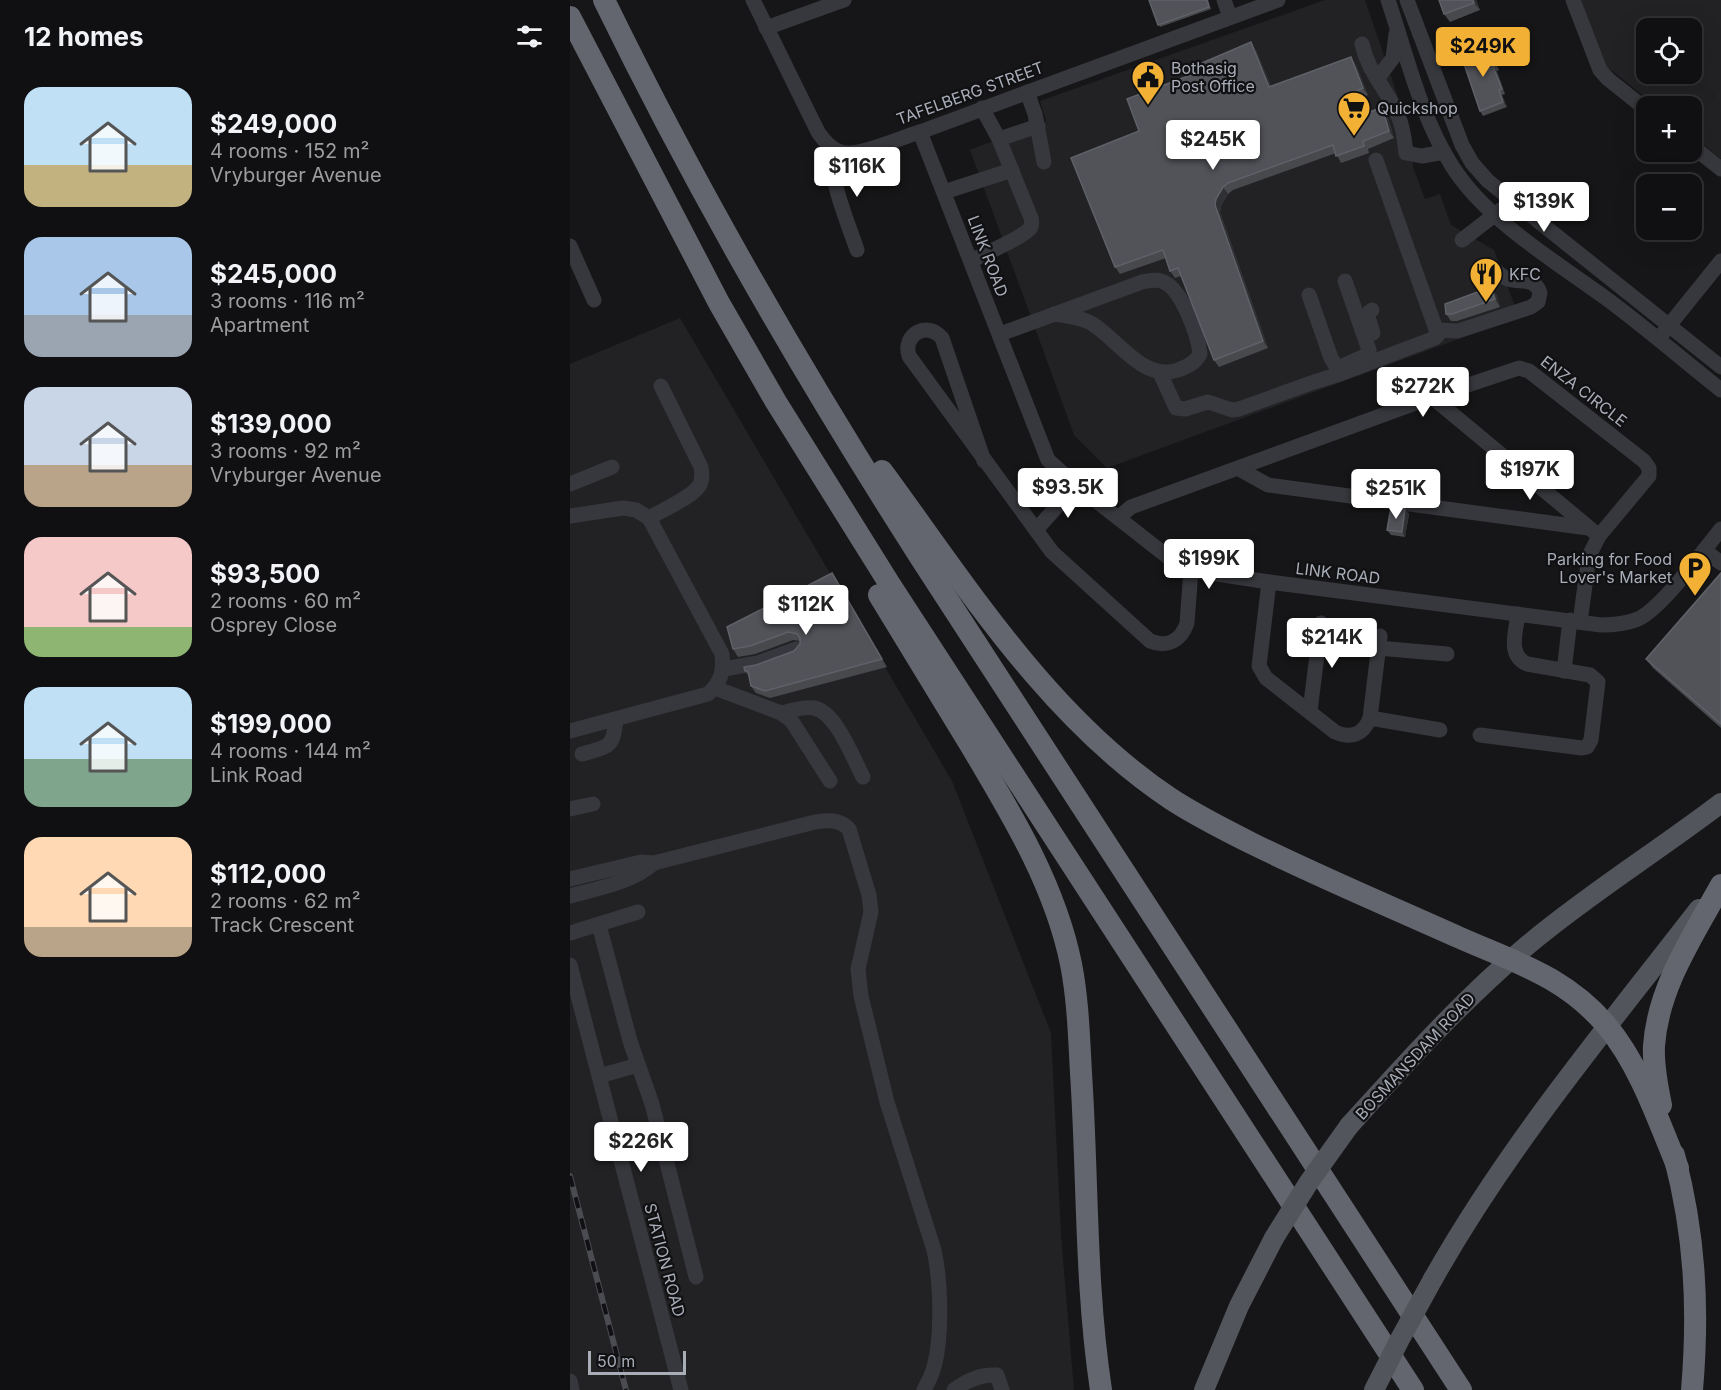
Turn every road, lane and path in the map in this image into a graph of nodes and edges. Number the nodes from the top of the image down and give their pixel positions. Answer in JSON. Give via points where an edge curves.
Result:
{"nodes":[{"id":1,"x":604,"y":0,"type":"edge"},
{"id":2,"x":753,"y":0,"type":"edge"},
{"id":3,"x":844,"y":0,"type":"edge"},
{"id":4,"x":1224,"y":0,"type":"edge"},
{"id":5,"x":1278,"y":0,"type":"edge"},
{"id":6,"x":1388,"y":0,"type":"edge"},
{"id":7,"x":1407,"y":0,"type":"edge"},
{"id":8,"x":1573,"y":0,"type":"edge"},
{"id":9,"x":570,"y":17,"type":"edge"},
{"id":10,"x":1230,"y":17,"type":"junction"},
{"id":11,"x":1397,"y":27,"type":"junction"},
{"id":12,"x":766,"y":28,"type":"junction"},
{"id":13,"x":1362,"y":44,"type":"dead end"},
{"id":14,"x":1377,"y":79,"type":"junction"},
{"id":15,"x":1027,"y":92,"type":"junction"},
{"id":16,"x":1636,"y":101,"type":"edge"},
{"id":17,"x":982,"y":108,"type":"junction"},
{"id":18,"x":1038,"y":126,"type":"junction"},
{"id":19,"x":920,"y":132,"type":"junction"},
{"id":20,"x":999,"y":140,"type":"junction"},
{"id":21,"x":832,"y":148,"type":"junction"},
{"id":22,"x":1444,"y":152,"type":"junction"},
{"id":23,"x":1702,"y":154,"type":"edge"},
{"id":24,"x":1376,"y":160,"type":"dead end"},
{"id":25,"x":1044,"y":162,"type":"dead end"},
{"id":26,"x":1721,"y":169,"type":"edge"},
{"id":27,"x":1012,"y":170,"type":"junction"},
{"id":28,"x":944,"y":192,"type":"junction"},
{"id":29,"x":1511,"y":200,"type":"junction"},
{"id":30,"x":1496,"y":215,"type":"junction"},
{"id":31,"x":1462,"y":240,"type":"dead end"},
{"id":32,"x":570,"y":246,"type":"edge"},
{"id":33,"x":857,"y":250,"type":"dead end"},
{"id":34,"x":971,"y":261,"type":"junction"},
{"id":35,"x":1721,"y":261,"type":"edge"},
{"id":36,"x":1488,"y":267,"type":"dead end"},
{"id":37,"x":1345,"y":281,"type":"dead end"},
{"id":38,"x":1309,"y":295,"type":"dead end"},
{"id":39,"x":594,"y":300,"type":"dead end"},
{"id":40,"x":1372,"y":310,"type":"dead end"},
{"id":41,"x":1054,"y":314,"type":"junction"},
{"id":42,"x":1668,"y":326,"type":"junction"},
{"id":43,"x":1436,"y":330,"type":"junction"},
{"id":44,"x":1000,"y":334,"type":"junction"},
{"id":45,"x":1658,"y":340,"type":"junction"},
{"id":46,"x":1383,"y":358,"type":"junction"},
{"id":47,"x":1721,"y":367,"type":"edge"},
{"id":48,"x":1160,"y":373,"type":"junction"},
{"id":49,"x":661,"y":386,"type":"dead end"},
{"id":50,"x":1721,"y":390,"type":"edge"},
{"id":51,"x":1432,"y":397,"type":"junction"},
{"id":52,"x":776,"y":402,"type":"junction"},
{"id":53,"x":830,"y":412,"type":"junction"},
{"id":54,"x":984,"y":461,"type":"junction"},
{"id":55,"x":612,"y":466,"type":"dead end"},
{"id":56,"x":1239,"y":468,"type":"junction"},
{"id":57,"x":570,"y":484,"type":"edge"},
{"id":58,"x":1076,"y":485,"type":"junction"},
{"id":59,"x":570,"y":516,"type":"edge"},
{"id":60,"x":649,"y":518,"type":"junction"},
{"id":61,"x":1118,"y":518,"type":"junction"},
{"id":62,"x":1721,"y":529,"type":"edge"},
{"id":63,"x":1036,"y":530,"type":"junction"},
{"id":64,"x":1594,"y":532,"type":"junction"},
{"id":65,"x":1704,"y":550,"type":"junction"},
{"id":66,"x":1721,"y":563,"type":"edge"},
{"id":67,"x":1191,"y":570,"type":"junction"},
{"id":68,"x":1269,"y":582,"type":"junction"},
{"id":69,"x":1518,"y":614,"type":"junction"},
{"id":70,"x":1575,"y":621,"type":"junction"},
{"id":71,"x":1322,"y":623,"type":"dead end"},
{"id":72,"x":796,"y":649,"type":"edge"},
{"id":73,"x":1447,"y":654,"type":"dead end"},
{"id":74,"x":724,"y":669,"type":"junction"},
{"id":75,"x":1564,"y":671,"type":"junction"},
{"id":76,"x":715,"y":688,"type":"junction"},
{"id":77,"x":1310,"y":711,"type":"junction"},
{"id":78,"x":781,"y":713,"type":"junction"},
{"id":79,"x":1370,"y":718,"type":"junction"},
{"id":80,"x":616,"y":719,"type":"junction"},
{"id":81,"x":1440,"y":730,"type":"dead end"},
{"id":82,"x":570,"y":731,"type":"edge"},
{"id":83,"x":1480,"y":735,"type":"dead end"},
{"id":84,"x":582,"y":754,"type":"dead end"},
{"id":85,"x":863,"y":777,"type":"dead end"},
{"id":86,"x":831,"y":781,"type":"dead end"},
{"id":87,"x":1721,"y":803,"type":"edge"},
{"id":88,"x":593,"y":804,"type":"dead end"},
{"id":89,"x":570,"y":809,"type":"edge"},
{"id":90,"x":654,"y":863,"type":"junction"},
{"id":91,"x":570,"y":879,"type":"edge"},
{"id":92,"x":1721,"y":880,"type":"edge"},
{"id":93,"x":1721,"y":885,"type":"edge"},
{"id":94,"x":570,"y":896,"type":"edge"},
{"id":95,"x":638,"y":912,"type":"dead end"},
{"id":96,"x":599,"y":925,"type":"junction"},
{"id":97,"x":570,"y":933,"type":"edge"},
{"id":98,"x":1512,"y":959,"type":"junction"},
{"id":99,"x":570,"y":965,"type":"edge"},
{"id":100,"x":1608,"y":1027,"type":"junction"},
{"id":101,"x":638,"y":1065,"type":"junction"},
{"id":102,"x":599,"y":1076,"type":"junction"},
{"id":103,"x":1678,"y":1168,"type":"junction"},
{"id":104,"x":696,"y":1277,"type":"dead end"},
{"id":105,"x":570,"y":1381,"type":"edge"},
{"id":106,"x":573,"y":1390,"type":"edge"},
{"id":107,"x":681,"y":1390,"type":"edge"},
{"id":108,"x":924,"y":1390,"type":"edge"},
{"id":109,"x":954,"y":1390,"type":"edge"},
{"id":110,"x":1002,"y":1390,"type":"edge"},
{"id":111,"x":1101,"y":1390,"type":"edge"},
{"id":112,"x":1204,"y":1390,"type":"edge"},
{"id":113,"x":1374,"y":1390,"type":"edge"},
{"id":114,"x":1413,"y":1390,"type":"edge"},
{"id":115,"x":1461,"y":1390,"type":"edge"},
{"id":116,"x":1692,"y":1390,"type":"edge"}],
"edges":[{"from":1,"to":53,"type":"highway","via":[[696,178]]},
{"from":2,"to":12,"type":"street"},
{"from":3,"to":12,"type":"street"},
{"from":4,"to":10,"type":"street"},
{"from":5,"to":10,"type":"street","name":"TAFELBERG STREET"},
{"from":6,"to":11,"type":"street"},
{"from":7,"to":29,"type":"street","via":[[1462,145],[1488,181]]},
{"from":8,"to":16,"type":"street","via":[[1600,70]]},
{"from":9,"to":52,"type":"highway","via":[[719,303]]},
{"from":10,"to":15,"type":"street","name":"TAFELBERG STREET"},
{"from":11,"to":14,"type":"street","via":[[1393,58]]},
{"from":11,"to":22,"type":"street","via":[[1429,124]]},
{"from":12,"to":21,"type":"street","via":[[818,132]]},
{"from":13,"to":14,"type":"street"},
{"from":14,"to":22,"type":"street","via":[[1398,115],[1406,153],[1422,156]]},
{"from":15,"to":17,"type":"street","name":"TAFELBERG STREET"},
{"from":15,"to":18,"type":"street"},
{"from":17,"to":19,"type":"street","name":"TAFELBERG STREET"},
{"from":17,"to":20,"type":"street"},
{"from":18,"to":20,"type":"street"},
{"from":18,"to":25,"type":"street"},
{"from":19,"to":21,"type":"street","name":"TAFELBERG STREET","via":[[855,152]]},
{"from":19,"to":28,"type":"street","name":"LINK ROAD"},
{"from":20,"to":27,"type":"street"},
{"from":21,"to":33,"type":"street","via":[[834,180]]},
{"from":22,"to":30,"type":"street","via":[[1465,184]]},
{"from":23,"to":26,"type":"street"},
{"from":24,"to":43,"type":"street"},
{"from":27,"to":28,"type":"street"},
{"from":27,"to":34,"type":"street","via":[[1032,225],[1020,236]]},
{"from":28,"to":34,"type":"street","name":"LINK ROAD"},
{"from":29,"to":30,"type":"street"},
{"from":29,"to":42,"type":"street"},
{"from":30,"to":31,"type":"street"},
{"from":30,"to":45,"type":"street"},
{"from":32,"to":39,"type":"street"},
{"from":34,"to":44,"type":"street","name":"LINK ROAD"},
{"from":35,"to":42,"type":"street"},
{"from":36,"to":43,"type":"street","via":[[1505,278],[1532,282],[1540,293],[1538,302],[1464,329]]},
{"from":37,"to":38,"type":"street","via":[[1369,350],[1369,354],[1353,362],[1336,366]]},
{"from":40,"to":46,"type":"street","via":[[1368,317]]},
{"from":41,"to":44,"type":"street"},
{"from":41,"to":48,"type":"street","via":[[1092,324],[1135,359]]},
{"from":41,"to":48,"type":"street","via":[[1142,282],[1154,280],[1169,285],[1180,296],[1200,354],[1186,367]]},
{"from":42,"to":45,"type":"street"},
{"from":42,"to":47,"type":"street"},
{"from":43,"to":46,"type":"street","via":[[1435,338]]},
{"from":44,"to":58,"type":"street","name":"LINK ROAD","via":[[1045,454]]},
{"from":45,"to":50,"type":"street"},
{"from":46,"to":48,"type":"street","via":[[1232,410],[1208,402],[1176,408]]},
{"from":49,"to":60,"type":"street","via":[[701,467],[702,477],[690,494]]},
{"from":51,"to":56,"type":"street","name":"ENZA CIRCLE"},
{"from":51,"to":64,"type":"street"},
{"from":51,"to":64,"type":"street","name":"ENZA CIRCLE","via":[[1524,368],[1644,461],[1649,476]]},
{"from":52,"to":111,"type":"highway","via":[[781,429],[1002,797],[1055,907],[1071,964],[1078,1020],[1093,1320]]},
{"from":52,"to":114,"type":"highway","via":[[889,583]]},
{"from":53,"to":98,"type":"highway","via":[[852,431],[1036,675],[1070,715],[1120,762],[1226,831]]},
{"from":53,"to":115,"type":"highway","via":[[916,551]]},
{"from":54,"to":54,"type":"street","via":[[909,356],[907,349],[915,334],[931,330],[942,338]]},
{"from":54,"to":63,"type":"street"},
{"from":55,"to":57,"type":"street"},
{"from":56,"to":61,"type":"street","name":"ENZA CIRCLE","via":[[1131,507]]},
{"from":56,"to":64,"type":"street","via":[[1268,485]]},
{"from":58,"to":61,"type":"street","name":"LINK ROAD"},
{"from":58,"to":63,"type":"street"},
{"from":59,"to":60,"type":"street","via":[[623,508]]},
{"from":60,"to":74,"type":"street","via":[[722,654]]},
{"from":61,"to":67,"type":"street","name":"LINK ROAD","via":[[1170,561]]},
{"from":62,"to":65,"type":"street","name":"LINK ROAD"},
{"from":63,"to":67,"type":"street","via":[[1052,552],[1158,644],[1175,640],[1184,630]]},
{"from":64,"to":70,"type":"street"},
{"from":65,"to":66,"type":"street"},
{"from":65,"to":70,"type":"street","name":"LINK ROAD","via":[[1647,614],[1622,624]]},
{"from":67,"to":68,"type":"street","name":"LINK ROAD"},
{"from":68,"to":69,"type":"street","name":"LINK ROAD"},
{"from":68,"to":77,"type":"street","via":[[1259,666],[1266,678]]},
{"from":69,"to":70,"type":"street","name":"LINK ROAD"},
{"from":69,"to":75,"type":"street","via":[[1514,651],[1518,659]]},
{"from":70,"to":75,"type":"street"},
{"from":71,"to":77,"type":"street"},
{"from":72,"to":74,"type":"street","via":[[759,663]]},
{"from":73,"to":79,"type":"street","via":[[1379,642]]},
{"from":74,"to":76,"type":"street"},
{"from":75,"to":83,"type":"street","via":[[1590,675],[1598,682],[1587,747]]},
{"from":76,"to":78,"type":"street"},
{"from":76,"to":80,"type":"street","via":[[696,698]]},
{"from":77,"to":79,"type":"street","via":[[1346,736],[1359,733]]},
{"from":78,"to":85,"type":"street","via":[[815,708],[826,714]]},
{"from":78,"to":86,"type":"street","via":[[799,730]]},
{"from":79,"to":81,"type":"street"},
{"from":80,"to":82,"type":"street"},
{"from":80,"to":84,"type":"street","via":[[611,743]]},
{"from":87,"to":98,"type":"main road","name":"BOSMANSDAM ROAD"},
{"from":88,"to":89,"type":"street"},
{"from":90,"to":91,"type":"street","via":[[641,862]]},
{"from":90,"to":94,"type":"street","via":[[621,882]]},
{"from":90,"to":108,"type":"street","via":[[815,822],[837,821],[849,829],[871,912],[858,969],[861,996],[887,1102],[938,1268],[938,1342]]},
{"from":92,"to":100,"type":"main road"},
{"from":93,"to":103,"type":"highway","via":[[1668,987],[1656,1026],[1655,1071]]},
{"from":95,"to":96,"type":"street"},
{"from":96,"to":97,"type":"street"},
{"from":96,"to":101,"type":"street"},
{"from":98,"to":100,"type":"highway","via":[[1569,990]]},
{"from":98,"to":112,"type":"main road","name":"BOSMANSDAM ROAD","bridge":true,"via":[[1465,1002],[1349,1126],[1274,1238],[1239,1306]]},
{"from":99,"to":102,"type":"street","name":"STATION ROAD"},
{"from":100,"to":103,"type":"highway","via":[[1647,1094]]},
{"from":100,"to":113,"type":"main road","bridge":true,"via":[[1545,1107],[1460,1232]]},
{"from":101,"to":102,"type":"street"},
{"from":101,"to":104,"type":"street","via":[[652,1104]]},
{"from":102,"to":107,"type":"street","name":"STATION ROAD"},
{"from":103,"to":116,"type":"highway","via":[[1689,1216],[1696,1295]]},
{"from":105,"to":106,"type":"street"},
{"from":109,"to":110,"type":"street","via":[[966,1380],[988,1375],[997,1376]]}]}
